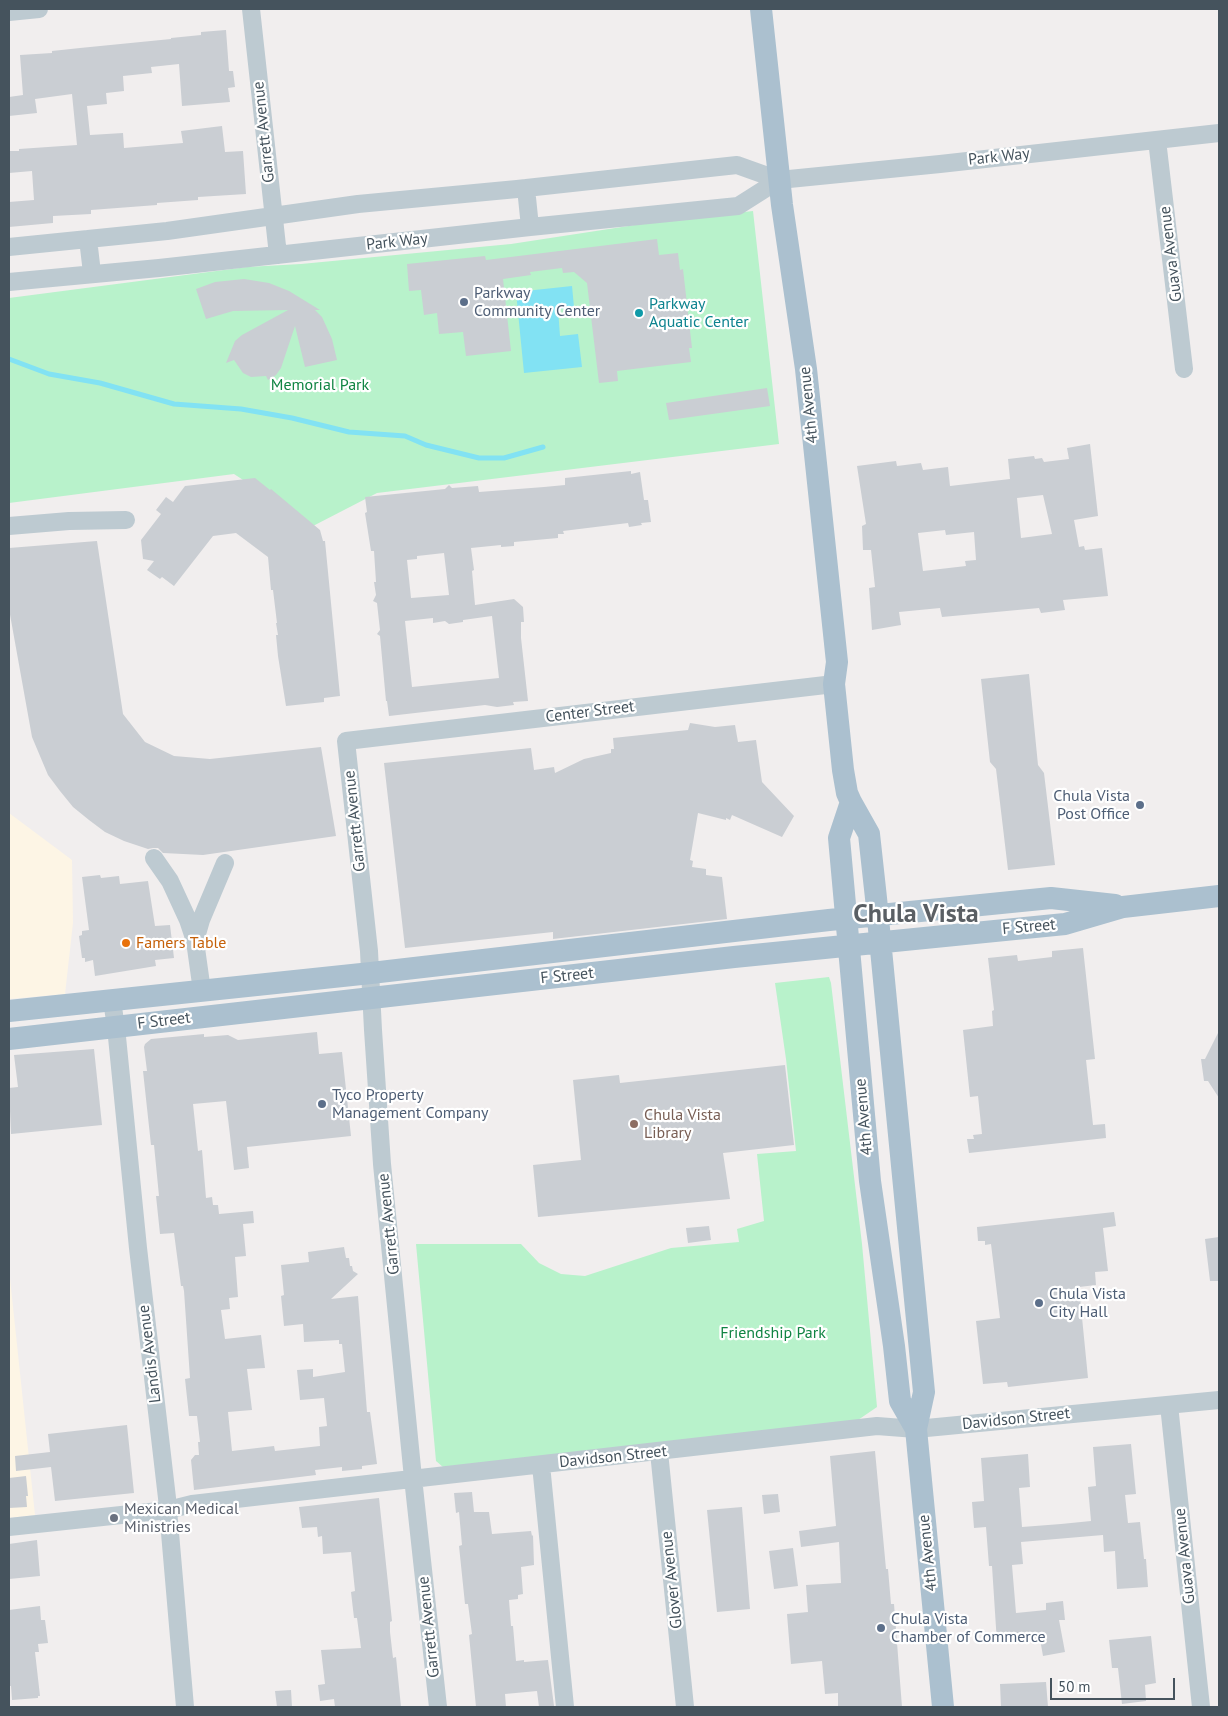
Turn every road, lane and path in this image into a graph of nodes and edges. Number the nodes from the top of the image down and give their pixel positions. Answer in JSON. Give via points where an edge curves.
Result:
{"nodes":[{"id":1,"x":39,"y":9,"type":"edge"},
{"id":2,"x":251,"y":9,"type":"edge"},
{"id":3,"x":761,"y":9,"type":"edge"},
{"id":4,"x":9,"y":12,"type":"edge"},
{"id":5,"x":1219,"y":133,"type":"edge"},
{"id":6,"x":1158,"y":140,"type":"junction"},
{"id":7,"x":779,"y":180,"type":"junction"},
{"id":8,"x":526,"y":188,"type":"junction"},
{"id":9,"x":273,"y":216,"type":"junction"},
{"id":10,"x":530,"y":227,"type":"junction"},
{"id":11,"x":88,"y":239,"type":"junction"},
{"id":12,"x":9,"y":247,"type":"edge"},
{"id":13,"x":278,"y":255,"type":"junction"},
{"id":14,"x":92,"y":273,"type":"junction"},
{"id":15,"x":9,"y":282,"type":"edge"},
{"id":16,"x":1184,"y":369,"type":"dead end"},
{"id":17,"x":126,"y":520,"type":"dead end"},
{"id":18,"x":9,"y":526,"type":"edge"},
{"id":19,"x":834,"y":684,"type":"junction"},
{"id":20,"x":346,"y":741,"type":"joint"},
{"id":21,"x":851,"y":802,"type":"junction"},
{"id":22,"x":154,"y":858,"type":"dead end"},
{"id":23,"x":225,"y":863,"type":"dead end"},
{"id":24,"x":1219,"y":896,"type":"edge"},
{"id":25,"x":1123,"y":907,"type":"junction"},
{"id":26,"x":878,"y":915,"type":"junction"},
{"id":27,"x":847,"y":919,"type":"junction"},
{"id":28,"x":194,"y":941,"type":"junction"},
{"id":29,"x":881,"y":942,"type":"junction"},
{"id":30,"x":849,"y":945,"type":"junction"},
{"id":31,"x":371,"y":973,"type":"junction"},
{"id":32,"x":202,"y":991,"type":"junction"},
{"id":33,"x":372,"y":997,"type":"junction"},
{"id":34,"x":112,"y":1001,"type":"junction"},
{"id":35,"x":9,"y":1011,"type":"edge"},
{"id":36,"x":116,"y":1027,"type":"junction"},
{"id":37,"x":9,"y":1038,"type":"edge"},
{"id":38,"x":1219,"y":1400,"type":"edge"},
{"id":39,"x":1169,"y":1405,"type":"junction"},
{"id":40,"x":916,"y":1429,"type":"junction"},
{"id":41,"x":659,"y":1452,"type":"junction"},
{"id":42,"x":541,"y":1465,"type":"junction"},
{"id":43,"x":413,"y":1478,"type":"junction"},
{"id":44,"x":168,"y":1510,"type":"junction"},
{"id":45,"x":9,"y":1528,"type":"edge"},
{"id":46,"x":185,"y":1707,"type":"edge"},
{"id":47,"x":438,"y":1707,"type":"edge"},
{"id":48,"x":565,"y":1707,"type":"edge"},
{"id":49,"x":685,"y":1707,"type":"edge"},
{"id":50,"x":943,"y":1707,"type":"edge"},
{"id":51,"x":1201,"y":1707,"type":"edge"}],
"edges":[{"from":1,"to":4,"type":"street"},
{"from":2,"to":9,"type":"street","name":"Garrett Avenue"},
{"from":3,"to":7,"type":"main road","name":"4th Avenue"},
{"from":5,"to":6,"type":"street","name":"Park Way"},
{"from":6,"to":7,"type":"street","name":"Park Way"},
{"from":6,"to":16,"type":"street","name":"Guava Avenue"},
{"from":7,"to":8,"type":"street","name":"Park Way","via":[[737,165]]},
{"from":7,"to":10,"type":"street","name":"Park Way","via":[[738,206]]},
{"from":7,"to":19,"type":"main road","name":"4th Avenue","via":[[806,369],[837,662]]},
{"from":8,"to":9,"type":"street","name":"Park Way","via":[[358,204]]},
{"from":8,"to":10,"type":"street"},
{"from":9,"to":11,"type":"street","name":"Park Way"},
{"from":9,"to":13,"type":"street","name":"Garrett Avenue"},
{"from":10,"to":13,"type":"street","name":"Park Way"},
{"from":11,"to":12,"type":"street","name":"Park Way"},
{"from":11,"to":14,"type":"street"},
{"from":13,"to":14,"type":"street","name":"Park Way"},
{"from":14,"to":15,"type":"street","name":"Park Way"},
{"from":17,"to":18,"type":"street"},
{"from":19,"to":20,"type":"street","name":"Center Street"},
{"from":19,"to":21,"type":"main road","name":"4th Avenue","via":[[843,770]]},
{"from":20,"to":31,"type":"street","name":"Garrett Avenue"},
{"from":21,"to":26,"type":"main road","name":"4th Avenue","via":[[869,834]]},
{"from":21,"to":27,"type":"main road","name":"4th Avenue","via":[[839,838]]},
{"from":22,"to":28,"type":"street","via":[[170,881]]},
{"from":23,"to":28,"type":"street"},
{"from":24,"to":25,"type":"main road","name":"F Street"},
{"from":25,"to":26,"type":"main road","name":"F Street","via":[[1051,898]]},
{"from":25,"to":29,"type":"main road","name":"F Street","via":[[1065,924]]},
{"from":26,"to":27,"type":"main road","name":"F Street"},
{"from":26,"to":29,"type":"main road","name":"4th Avenue"},
{"from":27,"to":30,"type":"main road","name":"4th Avenue"},
{"from":27,"to":31,"type":"main road","name":"F Street"},
{"from":28,"to":32,"type":"street"},
{"from":29,"to":30,"type":"main road","name":"F Street"},
{"from":29,"to":40,"type":"main road","name":"4th Avenue","via":[[924,1392]]},
{"from":30,"to":33,"type":"main road","name":"F Street"},
{"from":30,"to":40,"type":"main road","name":"4th Avenue","via":[[870,1181],[900,1401]]},
{"from":31,"to":32,"type":"main road","name":"F Street"},
{"from":31,"to":33,"type":"street","name":"Garrett Avenue"},
{"from":32,"to":34,"type":"main road","name":"F Street"},
{"from":33,"to":36,"type":"main road","name":"F Street"},
{"from":33,"to":43,"type":"street","name":"Garrett Avenue","via":[[382,1164]]},
{"from":34,"to":35,"type":"main road","name":"F Street"},
{"from":34,"to":36,"type":"street","name":"Landis Avenue"},
{"from":36,"to":37,"type":"main road","name":"F Street"},
{"from":36,"to":44,"type":"street","name":"Landis Avenue"},
{"from":38,"to":39,"type":"street","name":"Davidson Street"},
{"from":39,"to":40,"type":"street","name":"Davidson Street"},
{"from":39,"to":51,"type":"street","name":"Guava Avenue"},
{"from":40,"to":41,"type":"street","name":"Davidson Street","via":[[877,1426]]},
{"from":40,"to":50,"type":"main road","name":"4th Avenue"},
{"from":41,"to":42,"type":"street","name":"Davidson Street"},
{"from":41,"to":49,"type":"street","name":"Glover Avenue"},
{"from":42,"to":43,"type":"street","name":"Davidson Street"},
{"from":42,"to":48,"type":"street"},
{"from":43,"to":44,"type":"street","name":"Davidson Street","via":[[192,1504]]},
{"from":43,"to":47,"type":"street","name":"Garrett Avenue"},
{"from":44,"to":45,"type":"street","name":"Davidson Street"},
{"from":44,"to":46,"type":"street","name":"Landis Avenue"}]}
